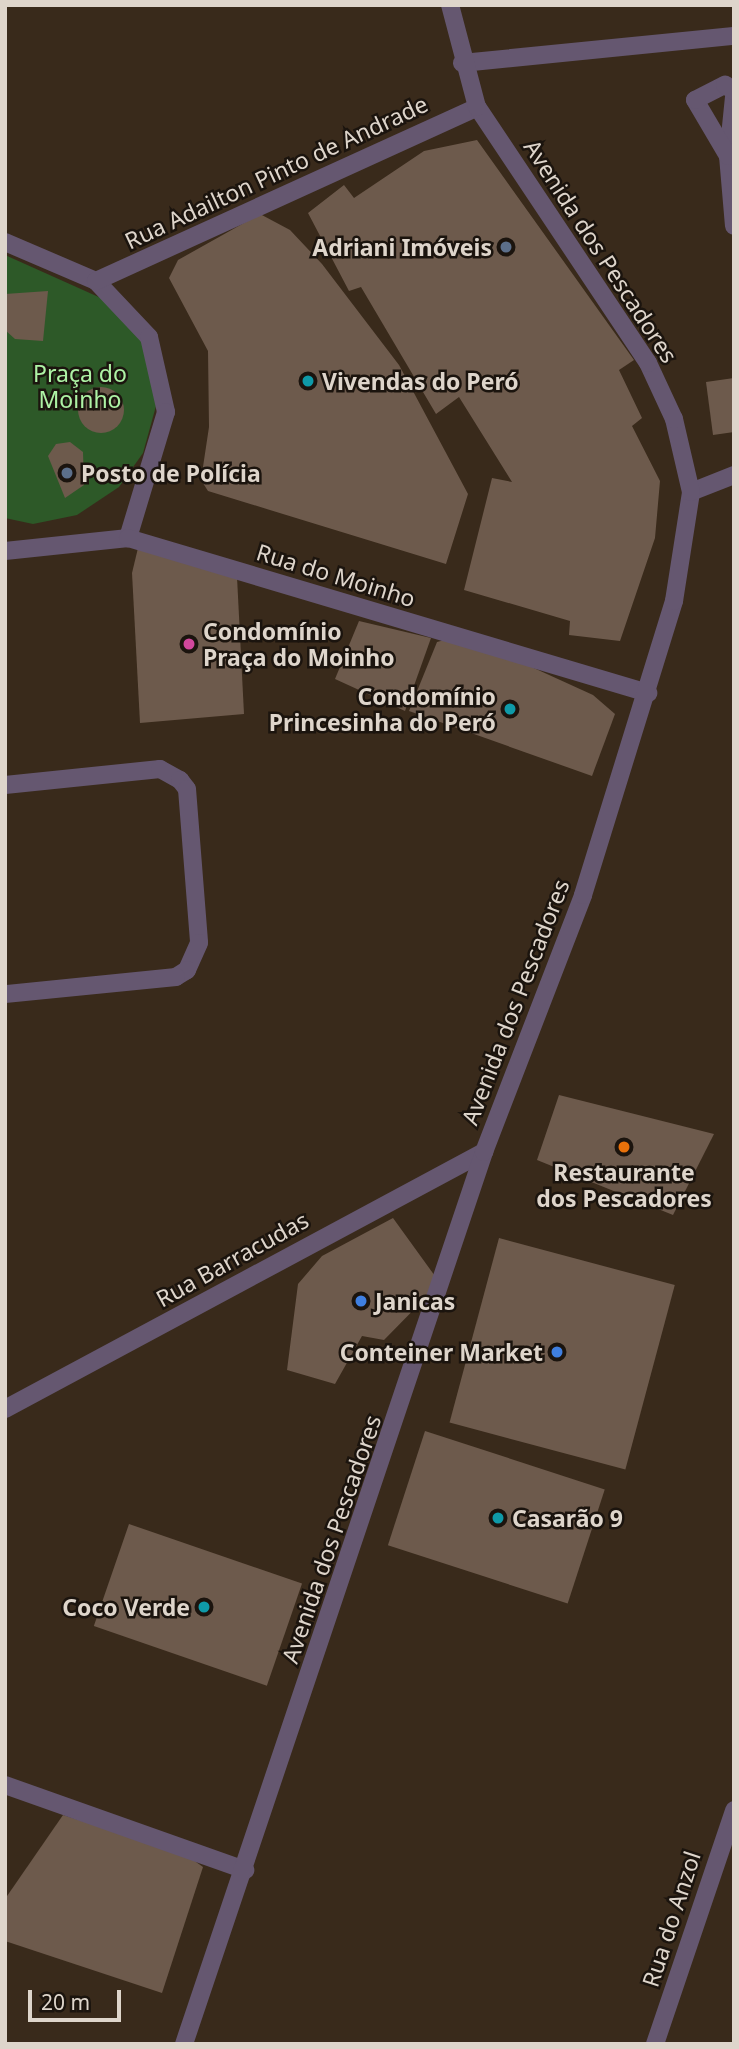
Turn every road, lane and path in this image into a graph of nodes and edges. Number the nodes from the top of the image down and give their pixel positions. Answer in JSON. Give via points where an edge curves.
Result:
{"nodes":[{"id":1,"x":450,"y":5,"type":"edge"},
{"id":2,"x":734,"y":36,"type":"edge"},
{"id":3,"x":462,"y":63,"type":"junction"},
{"id":4,"x":734,"y":91,"type":"edge"},
{"id":5,"x":734,"y":97,"type":"edge"},
{"id":6,"x":477,"y":107,"type":"junction"},
{"id":7,"x":728,"y":156,"type":"junction"},
{"id":8,"x":734,"y":226,"type":"edge"},
{"id":9,"x":5,"y":242,"type":"edge"},
{"id":10,"x":96,"y":281,"type":"junction"},
{"id":11,"x":734,"y":475,"type":"edge"},
{"id":12,"x":691,"y":492,"type":"junction"},
{"id":13,"x":128,"y":538,"type":"junction"},
{"id":14,"x":5,"y":551,"type":"edge"},
{"id":15,"x":648,"y":693,"type":"junction"},
{"id":16,"x":5,"y":785,"type":"edge"},
{"id":17,"x":5,"y":994,"type":"edge"},
{"id":18,"x":484,"y":1152,"type":"junction"},
{"id":19,"x":8,"y":1413,"type":"edge"},
{"id":20,"x":5,"y":1785,"type":"edge"},
{"id":21,"x":734,"y":1810,"type":"edge"},
{"id":22,"x":245,"y":1870,"type":"junction"},
{"id":23,"x":184,"y":2044,"type":"edge"},
{"id":24,"x":656,"y":2044,"type":"edge"}],
"edges":[{"from":1,"to":3,"type":"street","name":"Avenida dos Pescadores"},
{"from":2,"to":3,"type":"street"},
{"from":3,"to":6,"type":"street","name":"Avenida dos Pescadores"},
{"from":4,"to":7,"type":"street","via":[[725,85],[695,100]]},
{"from":5,"to":7,"type":"street"},
{"from":6,"to":10,"type":"street","name":"Rua Adailton Pinto de Andrade"},
{"from":6,"to":12,"type":"street","name":"Avenida dos Pescadores","via":[[648,363],[674,419]]},
{"from":7,"to":8,"type":"street"},
{"from":9,"to":10,"type":"street"},
{"from":10,"to":13,"type":"street","via":[[149,337],[161,371],[166,412]]},
{"from":11,"to":12,"type":"street"},
{"from":12,"to":15,"type":"street","name":"Avenida dos Pescadores","via":[[674,601]]},
{"from":13,"to":14,"type":"street","name":"Rua do Moinho"},
{"from":13,"to":15,"type":"street","name":"Rua do Moinho"},
{"from":15,"to":18,"type":"street","name":"Avenida dos Pescadores","via":[[583,895]]},
{"from":16,"to":17,"type":"street","via":[[160,769],[180,780],[187,789],[199,943],[187,970],[176,977]]},
{"from":18,"to":19,"type":"street","name":"Rua Barracudas"},
{"from":18,"to":22,"type":"street","name":"Avenida dos Pescadores"},
{"from":20,"to":22,"type":"street"},
{"from":21,"to":24,"type":"street","name":"Rua do Anzol"},
{"from":22,"to":23,"type":"street","name":"Avenida dos Pescadores"}]}
